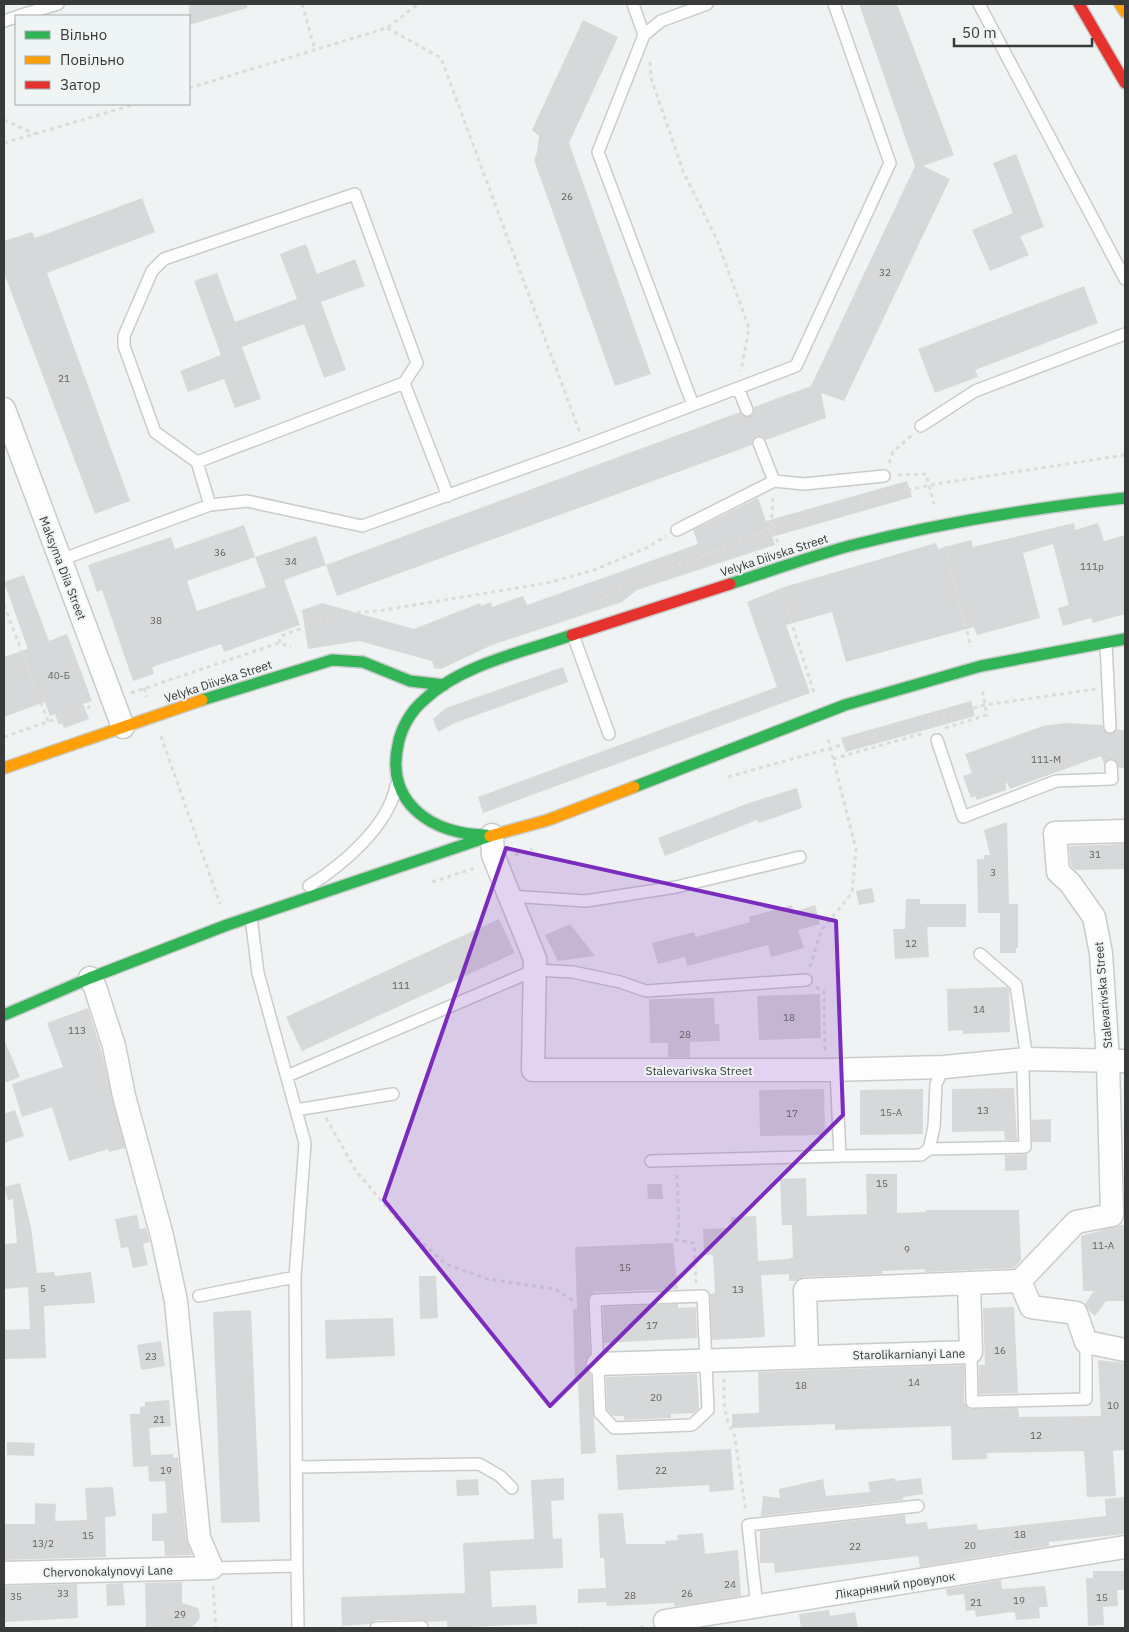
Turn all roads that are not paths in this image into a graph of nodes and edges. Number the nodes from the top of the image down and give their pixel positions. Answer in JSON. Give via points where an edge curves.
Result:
{"nodes":[{"id":1,"x":58,"y":4,"type":"edge"},
{"id":2,"x":633,"y":4,"type":"edge"},
{"id":3,"x":707,"y":4,"type":"edge"},
{"id":4,"x":834,"y":4,"type":"edge"},
{"id":5,"x":979,"y":4,"type":"edge"},
{"id":6,"x":1079,"y":4,"type":"edge"},
{"id":7,"x":1120,"y":4,"type":"edge"},
{"id":8,"x":1125,"y":12,"type":"edge"},
{"id":9,"x":23,"y":15,"type":"edge"},
{"id":10,"x":644,"y":35,"type":"junction"},
{"id":11,"x":1125,"y":83,"type":"edge"},
{"id":12,"x":1125,"y":279,"type":"edge"},
{"id":13,"x":1125,"y":334,"type":"edge"},
{"id":14,"x":404,"y":383,"type":"junction"},
{"id":15,"x":738,"y":388,"type":"junction"},
{"id":16,"x":693,"y":405,"type":"junction"},
{"id":17,"x":4,"y":409,"type":"edge"},
{"id":18,"x":747,"y":410,"type":"dead end"},
{"id":19,"x":921,"y":426,"type":"road end"},
{"id":20,"x":759,"y":443,"type":"dead end"},
{"id":21,"x":197,"y":462,"type":"junction"},
{"id":22,"x":884,"y":476,"type":"road end"},
{"id":23,"x":774,"y":482,"type":"junction"},
{"id":24,"x":448,"y":496,"type":"junction"},
{"id":25,"x":1125,"y":498,"type":"edge"},
{"id":26,"x":210,"y":505,"type":"junction"},
{"id":27,"x":677,"y":530,"type":"road end"},
{"id":28,"x":60,"y":560,"type":"junction"},
{"id":29,"x":573,"y":635,"type":"junction"},
{"id":30,"x":1125,"y":639,"type":"edge"},
{"id":31,"x":1106,"y":643,"type":"junction"},
{"id":32,"x":444,"y":685,"type":"junction"},
{"id":33,"x":123,"y":727,"type":"junction"},
{"id":34,"x":1110,"y":727,"type":"dead end"},
{"id":35,"x":609,"y":734,"type":"dead end"},
{"id":36,"x":937,"y":740,"type":"dead end"},
{"id":37,"x":1111,"y":766,"type":"dead end"},
{"id":38,"x":4,"y":768,"type":"edge"},
{"id":39,"x":396,"y":776,"type":"junction"},
{"id":40,"x":1125,"y":831,"type":"edge"},
{"id":41,"x":492,"y":834,"type":"junction"},
{"id":42,"x":800,"y":856,"type":"dead end"},
{"id":43,"x":508,"y":896,"type":"junction"},
{"id":44,"x":273,"y":910,"type":"junction"},
{"id":45,"x":251,"y":917,"type":"junction"},
{"id":46,"x":980,"y":954,"type":"dead end"},
{"id":47,"x":535,"y":970,"type":"junction"},
{"id":48,"x":90,"y":978,"type":"junction"},
{"id":49,"x":806,"y":980,"type":"road end"},
{"id":50,"x":4,"y":1015,"type":"edge"},
{"id":51,"x":1027,"y":1059,"type":"junction"},
{"id":52,"x":1117,"y":1060,"type":"edge"},
{"id":53,"x":944,"y":1067,"type":"junction"},
{"id":54,"x":831,"y":1070,"type":"junction"},
{"id":55,"x":287,"y":1076,"type":"junction"},
{"id":56,"x":393,"y":1094,"type":"dead end"},
{"id":57,"x":296,"y":1110,"type":"junction"},
{"id":58,"x":929,"y":1149,"type":"junction"},
{"id":59,"x":840,"y":1156,"type":"junction"},
{"id":60,"x":651,"y":1161,"type":"dead end"},
{"id":61,"x":295,"y":1278,"type":"junction"},
{"id":62,"x":1020,"y":1281,"type":"junction"},
{"id":63,"x":969,"y":1283,"type":"junction"},
{"id":64,"x":199,"y":1296,"type":"dead end"},
{"id":65,"x":1086,"y":1341,"type":"junction"},
{"id":66,"x":1125,"y":1350,"type":"edge"},
{"id":67,"x":971,"y":1352,"type":"junction"},
{"id":68,"x":807,"y":1356,"type":"junction"},
{"id":69,"x":715,"y":1359,"type":"junction"},
{"id":70,"x":598,"y":1364,"type":"junction"},
{"id":71,"x":297,"y":1467,"type":"junction"},
{"id":72,"x":512,"y":1488,"type":"dead end"},
{"id":73,"x":918,"y":1506,"type":"dead end"},
{"id":74,"x":1125,"y":1547,"type":"edge"},
{"id":75,"x":297,"y":1566,"type":"junction"},
{"id":76,"x":212,"y":1568,"type":"junction"},
{"id":77,"x":4,"y":1573,"type":"edge"},
{"id":78,"x":758,"y":1607,"type":"junction"},
{"id":79,"x":665,"y":1621,"type":"dead end"},
{"id":80,"x":422,"y":1627,"type":"edge"},
{"id":81,"x":298,"y":1628,"type":"edge"},
{"id":82,"x":376,"y":1628,"type":"edge"}],
"edges":[{"from":1,"to":9,"type":"lane"},
{"from":2,"to":10,"type":"lane"},
{"from":3,"to":10,"type":"lane","via":[[661,21]]},
{"from":4,"to":15,"type":"lane","via":[[890,163],[796,366]]},
{"from":5,"to":12,"type":"lane"},
{"from":6,"to":11,"type":"main road"},
{"from":7,"to":8,"type":"main road"},
{"from":10,"to":16,"type":"lane","via":[[598,152]]},
{"from":13,"to":19,"type":"lane","via":[[975,391]]},
{"from":14,"to":21,"type":"lane"},
{"from":14,"to":21,"type":"lane","via":[[417,363],[355,194],[164,259],[152,271],[124,336],[124,346],[155,432]]},
{"from":14,"to":24,"type":"lane"},
{"from":15,"to":16,"type":"lane"},
{"from":15,"to":18,"type":"lane"},
{"from":16,"to":24,"type":"lane"},
{"from":17,"to":28,"type":"street","name":"Maksyma Diia Street"},
{"from":20,"to":23,"type":"lane"},
{"from":21,"to":26,"type":"lane"},
{"from":22,"to":23,"type":"lane","via":[[804,484]]},
{"from":23,"to":27,"type":"lane"},
{"from":24,"to":26,"type":"lane","via":[[362,526],[247,501]]},
{"from":25,"to":29,"type":"main road","name":"Velyka Diivska Street","via":[[1031,509],[940,525],[814,556]]},
{"from":26,"to":28,"type":"lane"},
{"from":28,"to":33,"type":"street","name":"Maksyma Diia Street"},
{"from":29,"to":32,"type":"main road","name":"Velyka Diivska Street"},
{"from":29,"to":35,"type":"lane"},
{"from":30,"to":31,"type":"main road","name":"Velyka Diivska Street"},
{"from":31,"to":34,"type":"lane"},
{"from":31,"to":41,"type":"main road","name":"Velyka Diivska Street","via":[[976,668],[845,705],[548,820]]},
{"from":32,"to":33,"type":"main road","name":"Velyka Diivska Street","via":[[410,681],[363,662],[332,660]]},
{"from":32,"to":39,"type":"main road","name":"Velyka Diivska Street","via":[[411,713],[399,738]]},
{"from":33,"to":38,"type":"main road","name":"Velyka Diivska Street"},
{"from":36,"to":37,"type":"lane","via":[[963,817],[1056,781],[1112,778]]},
{"from":39,"to":41,"type":"main road","name":"Velyka Diivska Street","via":[[402,794],[425,819],[459,832]]},
{"from":39,"to":44,"type":"lane","name":"Velyka Diivska Street","via":[[396,788],[388,806],[357,850],[337,868]]},
{"from":40,"to":52,"type":"street","name":"Stalevarivska Street","via":[[1055,833],[1058,872],[1094,917]]},
{"from":41,"to":43,"type":"street","name":"Stalevarivska Street","via":[[496,862]]},
{"from":41,"to":44,"type":"main road","name":"Velyka Diivska Street"},
{"from":42,"to":43,"type":"lane","via":[[676,887],[586,902]]},
{"from":43,"to":47,"type":"street","name":"Stalevarivska Street","via":[[535,959]]},
{"from":44,"to":45,"type":"main road","name":"Velyka Diivska Street"},
{"from":45,"to":48,"type":"main road","name":"Velyka Diivska Street"},
{"from":45,"to":55,"type":"lane","via":[[258,973]]},
{"from":46,"to":51,"type":"lane","via":[[1016,985]]},
{"from":47,"to":49,"type":"lane","via":[[573,972],[646,991]]},
{"from":47,"to":54,"type":"street","name":"Stalevarivska Street","via":[[532,1070]]},
{"from":47,"to":55,"type":"lane"},
{"from":48,"to":50,"type":"main road","name":"Velyka Diivska Street"},
{"from":48,"to":76,"type":"street","via":[[114,1046],[176,1301],[199,1538]]},
{"from":51,"to":52,"type":"street","name":"Stalevarivska Street"},
{"from":51,"to":53,"type":"street","name":"Stalevarivska Street"},
{"from":51,"to":58,"type":"lane","via":[[1024,1070],[1025,1148]]},
{"from":52,"to":62,"type":"street","name":"Stalevarivska Street","via":[[1110,1189],[1112,1215],[1076,1222]]},
{"from":53,"to":54,"type":"street","name":"Stalevarivska Street"},
{"from":53,"to":58,"type":"lane","via":[[936,1084],[934,1127]]},
{"from":54,"to":59,"type":"lane"},
{"from":55,"to":57,"type":"lane"},
{"from":56,"to":57,"type":"lane"},
{"from":57,"to":61,"type":"lane","via":[[305,1143]]},
{"from":58,"to":59,"type":"lane","via":[[921,1155]]},
{"from":59,"to":60,"type":"lane"},
{"from":61,"to":64,"type":"lane"},
{"from":61,"to":71,"type":"lane"},
{"from":62,"to":63,"type":"street"},
{"from":62,"to":65,"type":"street","via":[[1031,1306],[1076,1313]]},
{"from":63,"to":67,"type":"street","name":"Starolikarnianyi Lane"},
{"from":63,"to":68,"type":"street","via":[[805,1290]]},
{"from":65,"to":66,"type":"street"},
{"from":65,"to":67,"type":"lane","via":[[1086,1399],[972,1402]]},
{"from":67,"to":68,"type":"street","name":"Starolikarnianyi Lane"},
{"from":68,"to":69,"type":"street","name":"Starolikarnianyi Lane"},
{"from":69,"to":70,"type":"street","name":"Starolikarnianyi Lane"},
{"from":69,"to":70,"type":"lane","via":[[708,1410],[692,1425],[614,1428],[600,1413]]},
{"from":69,"to":70,"type":"lane","via":[[703,1296],[595,1300]]},
{"from":71,"to":72,"type":"lane","via":[[479,1464],[500,1476]]},
{"from":71,"to":75,"type":"lane"},
{"from":73,"to":78,"type":"lane","via":[[748,1525]]},
{"from":74,"to":78,"type":"street","name":"Лікарняний провулок"},
{"from":75,"to":76,"type":"lane"},
{"from":75,"to":81,"type":"lane"},
{"from":76,"to":77,"type":"street","name":"Chervonokalynovyi Lane"},
{"from":78,"to":79,"type":"street","name":"Лікарняний провулок"},
{"from":80,"to":82,"type":"lane"}]}
